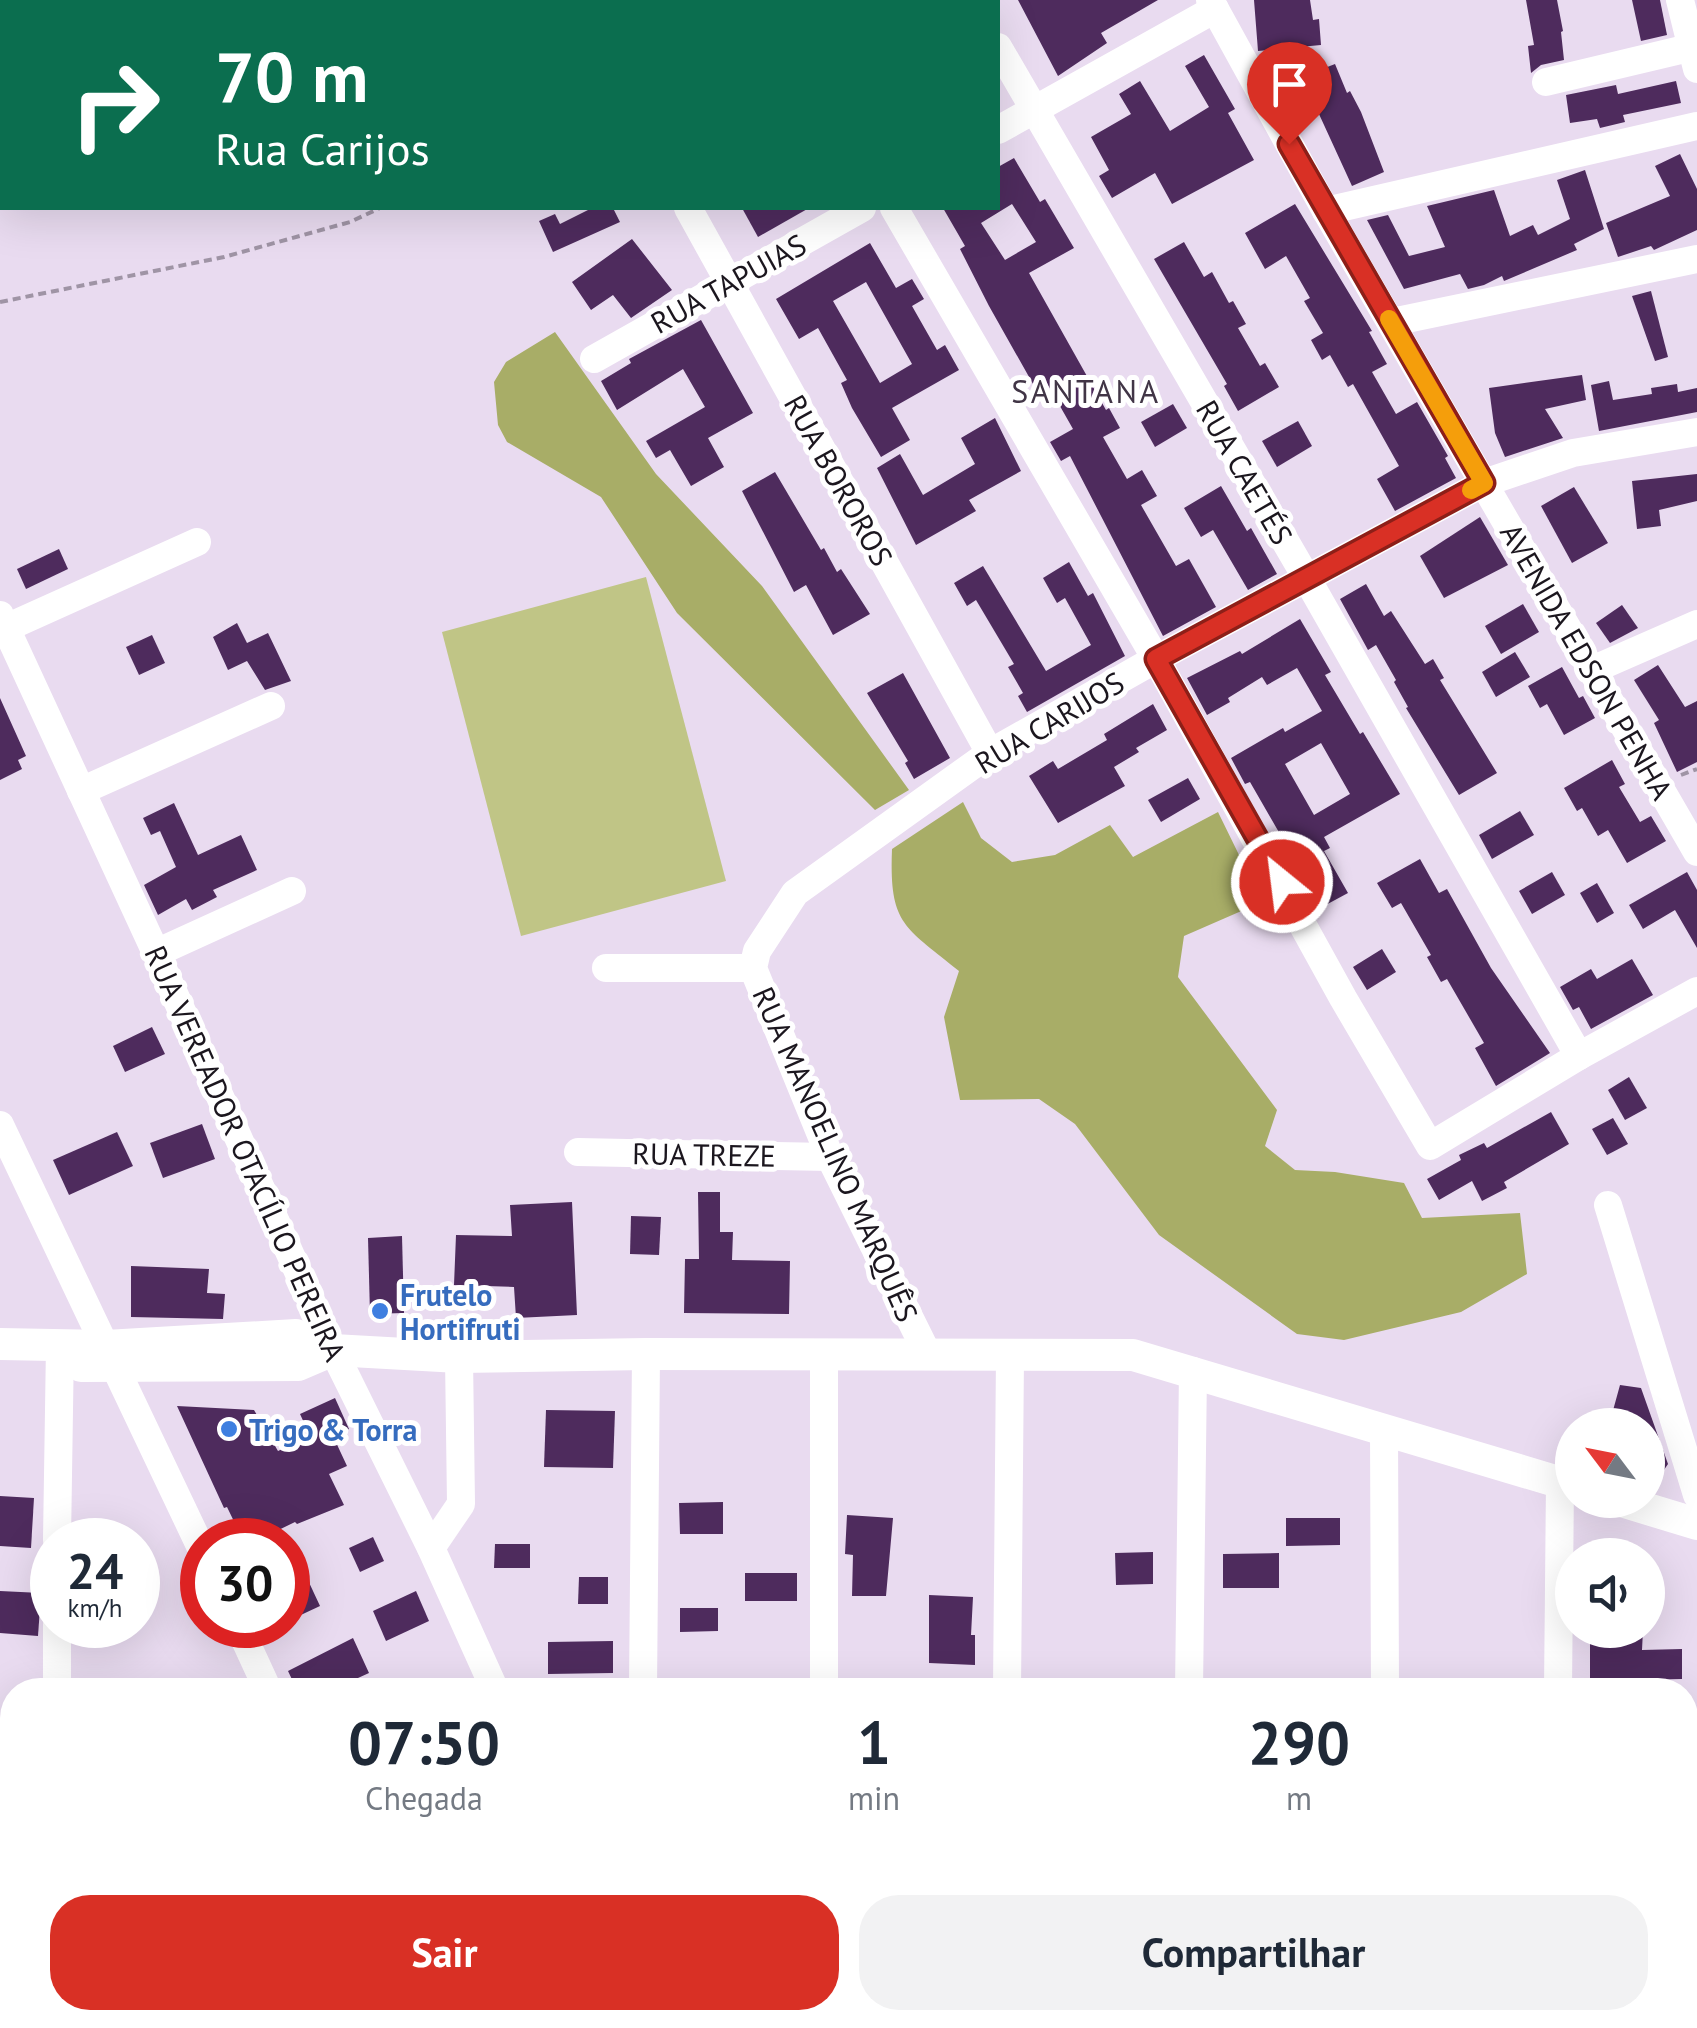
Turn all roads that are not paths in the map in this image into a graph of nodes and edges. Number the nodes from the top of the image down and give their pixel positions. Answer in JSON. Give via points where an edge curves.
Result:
{"nodes":[{"id":1,"x":1680,"y":0,"type":"edge"},
{"id":2,"x":1213,"y":4,"type":"edge"},
{"id":3,"x":1000,"y":51,"type":"edge"},
{"id":4,"x":1696,"y":54,"type":"edge"},
{"id":5,"x":1546,"y":82,"type":"dead end"},
{"id":6,"x":1033,"y":110,"type":"junction"},
{"id":7,"x":1697,"y":126,"type":"edge"},
{"id":8,"x":1000,"y":129,"type":"edge"},
{"id":9,"x":689,"y":210,"type":"edge"},
{"id":10,"x":858,"y":210,"type":"edge"},
{"id":11,"x":895,"y":210,"type":"edge"},
{"id":12,"x":1326,"y":211,"type":"junction"},
{"id":13,"x":1697,"y":259,"type":"edge"},
{"id":14,"x":729,"y":282,"type":"junction"},
{"id":15,"x":1392,"y":322,"type":"junction"},
{"id":16,"x":594,"y":359,"type":"dead end"},
{"id":17,"x":1697,"y":432,"type":"edge"},
{"id":18,"x":1484,"y":483,"type":"junction"},
{"id":19,"x":198,"y":542,"type":"dead end"},
{"id":20,"x":1306,"y":577,"type":"junction"},
{"id":21,"x":3,"y":622,"type":"edge"},
{"id":22,"x":1697,"y":624,"type":"edge"},
{"id":23,"x":1156,"y":659,"type":"junction"},
{"id":24,"x":1592,"y":670,"type":"junction"},
{"id":25,"x":272,"y":706,"type":"dead end"},
{"id":26,"x":990,"y":753,"type":"junction"},
{"id":27,"x":81,"y":791,"type":"junction"},
{"id":28,"x":1697,"y":852,"type":"edge"},
{"id":29,"x":292,"y":891,"type":"dead end"},
{"id":30,"x":156,"y":952,"type":"junction"},
{"id":31,"x":755,"y":960,"type":"junction"},
{"id":32,"x":606,"y":968,"type":"dead end"},
{"id":33,"x":1697,"y":990,"type":"edge"},
{"id":34,"x":1578,"y":1056,"type":"junction"},
{"id":35,"x":0,"y":1125,"type":"edge"},
{"id":36,"x":578,"y":1152,"type":"dead end"},
{"id":37,"x":830,"y":1157,"type":"junction"},
{"id":38,"x":1608,"y":1205,"type":"dead end"},
{"id":39,"x":0,"y":1344,"type":"edge"},
{"id":40,"x":333,"y":1350,"type":"junction"},
{"id":41,"x":646,"y":1354,"type":"junction"},
{"id":42,"x":824,"y":1354,"type":"junction"},
{"id":43,"x":59,"y":1355,"type":"junction"},
{"id":44,"x":928,"y":1355,"type":"junction"},
{"id":45,"x":111,"y":1356,"type":"junction"},
{"id":46,"x":1010,"y":1356,"type":"junction"},
{"id":47,"x":459,"y":1357,"type":"junction"},
{"id":48,"x":0,"y":1365,"type":"edge"},
{"id":49,"x":1193,"y":1372,"type":"junction"},
{"id":50,"x":1384,"y":1429,"type":"junction"},
{"id":51,"x":1555,"y":1481,"type":"edge"},
{"id":52,"x":1697,"y":1495,"type":"edge"},
{"id":53,"x":1665,"y":1514,"type":"edge"},
{"id":54,"x":58,"y":1518,"type":"edge"},
{"id":55,"x":187,"y":1518,"type":"edge"},
{"id":56,"x":1565,"y":1518,"type":"edge"},
{"id":57,"x":1697,"y":1524,"type":"edge"},
{"id":58,"x":431,"y":1548,"type":"junction"},
{"id":59,"x":57,"y":1648,"type":"edge"},
{"id":60,"x":249,"y":1648,"type":"edge"},
{"id":61,"x":57,"y":1678,"type":"edge"},
{"id":62,"x":262,"y":1678,"type":"edge"},
{"id":63,"x":489,"y":1678,"type":"edge"},
{"id":64,"x":642,"y":1678,"type":"edge"},
{"id":65,"x":824,"y":1678,"type":"edge"},
{"id":66,"x":1008,"y":1678,"type":"edge"},
{"id":67,"x":1189,"y":1678,"type":"edge"},
{"id":68,"x":1384,"y":1678,"type":"edge"},
{"id":69,"x":1558,"y":1678,"type":"edge"}],
"edges":[{"from":1,"to":4,"type":"street"},
{"from":2,"to":6,"type":"street"},
{"from":2,"to":12,"type":"street","name":"AVENIDA EDSON PENHA"},
{"from":3,"to":6,"type":"street","name":"RUA CAETÉS"},
{"from":4,"to":5,"type":"street"},
{"from":6,"to":8,"type":"street"},
{"from":6,"to":20,"type":"street","name":"RUA CAETÉS"},
{"from":7,"to":12,"type":"street"},
{"from":9,"to":14,"type":"street","name":"RUA BOROROS"},
{"from":10,"to":14,"type":"street","name":"RUA TAPUIAS"},
{"from":11,"to":23,"type":"street"},
{"from":12,"to":15,"type":"street","name":"AVENIDA EDSON PENHA"},
{"from":13,"to":15,"type":"street"},
{"from":14,"to":16,"type":"street","name":"RUA TAPUIAS"},
{"from":14,"to":26,"type":"street","name":"RUA BOROROS"},
{"from":15,"to":18,"type":"street","name":"AVENIDA EDSON PENHA"},
{"from":17,"to":18,"type":"street","name":"RUA CARIJOS","via":[[1573,453]]},
{"from":18,"to":20,"type":"street","name":"RUA CARIJOS"},
{"from":18,"to":24,"type":"street","name":"AVENIDA EDSON PENHA"},
{"from":19,"to":21,"type":"street"},
{"from":20,"to":23,"type":"street","name":"RUA CARIJOS"},
{"from":20,"to":34,"type":"street","name":"RUA CAETÉS"},
{"from":21,"to":27,"type":"street","name":"RUA VEREADOR OTACÍLIO PEREIRA"},
{"from":22,"to":24,"type":"street"},
{"from":23,"to":26,"type":"street","name":"RUA CARIJOS"},
{"from":23,"to":34,"type":"street","via":[[1430,1146]]},
{"from":24,"to":28,"type":"street","name":"AVENIDA EDSON PENHA"},
{"from":25,"to":27,"type":"street"},
{"from":26,"to":31,"type":"street","name":"RUA CARIJOS","via":[[794,893]]},
{"from":27,"to":30,"type":"street","name":"RUA VEREADOR OTACÍLIO PEREIRA"},
{"from":29,"to":30,"type":"street"},
{"from":30,"to":40,"type":"street","name":"RUA VEREADOR OTACÍLIO PEREIRA"},
{"from":31,"to":32,"type":"street"},
{"from":31,"to":37,"type":"street","name":"RUA MANOELINO MARQUÊS"},
{"from":33,"to":34,"type":"street"},
{"from":35,"to":45,"type":"street"},
{"from":36,"to":37,"type":"street","name":"RUA TREZE"},
{"from":37,"to":44,"type":"street","name":"RUA MANOELINO MARQUÊS"},
{"from":38,"to":52,"type":"street"},
{"from":39,"to":43,"type":"street"},
{"from":40,"to":45,"type":"street","via":[[296,1335]]},
{"from":40,"to":47,"type":"street"},
{"from":40,"to":58,"type":"street","name":"RUA VEREADOR OTACÍLIO PEREIRA"},
{"from":41,"to":42,"type":"street"},
{"from":41,"to":47,"type":"street"},
{"from":41,"to":64,"type":"street"},
{"from":42,"to":44,"type":"street"},
{"from":42,"to":65,"type":"street"},
{"from":43,"to":45,"type":"street"},
{"from":43,"to":48,"type":"street"},
{"from":43,"to":54,"type":"street"},
{"from":44,"to":46,"type":"street"},
{"from":45,"to":55,"type":"street"},
{"from":46,"to":49,"type":"street","via":[[1133,1356]]},
{"from":46,"to":66,"type":"street"},
{"from":47,"to":58,"type":"street","via":[[461,1504]]},
{"from":49,"to":50,"type":"street"},
{"from":49,"to":67,"type":"street"},
{"from":50,"to":51,"type":"street"},
{"from":50,"to":68,"type":"street"},
{"from":53,"to":57,"type":"street"},
{"from":56,"to":69,"type":"street"},
{"from":58,"to":63,"type":"street","name":"RUA VEREADOR OTACÍLIO PEREIRA"},
{"from":59,"to":61,"type":"street"},
{"from":60,"to":62,"type":"street"}]}
